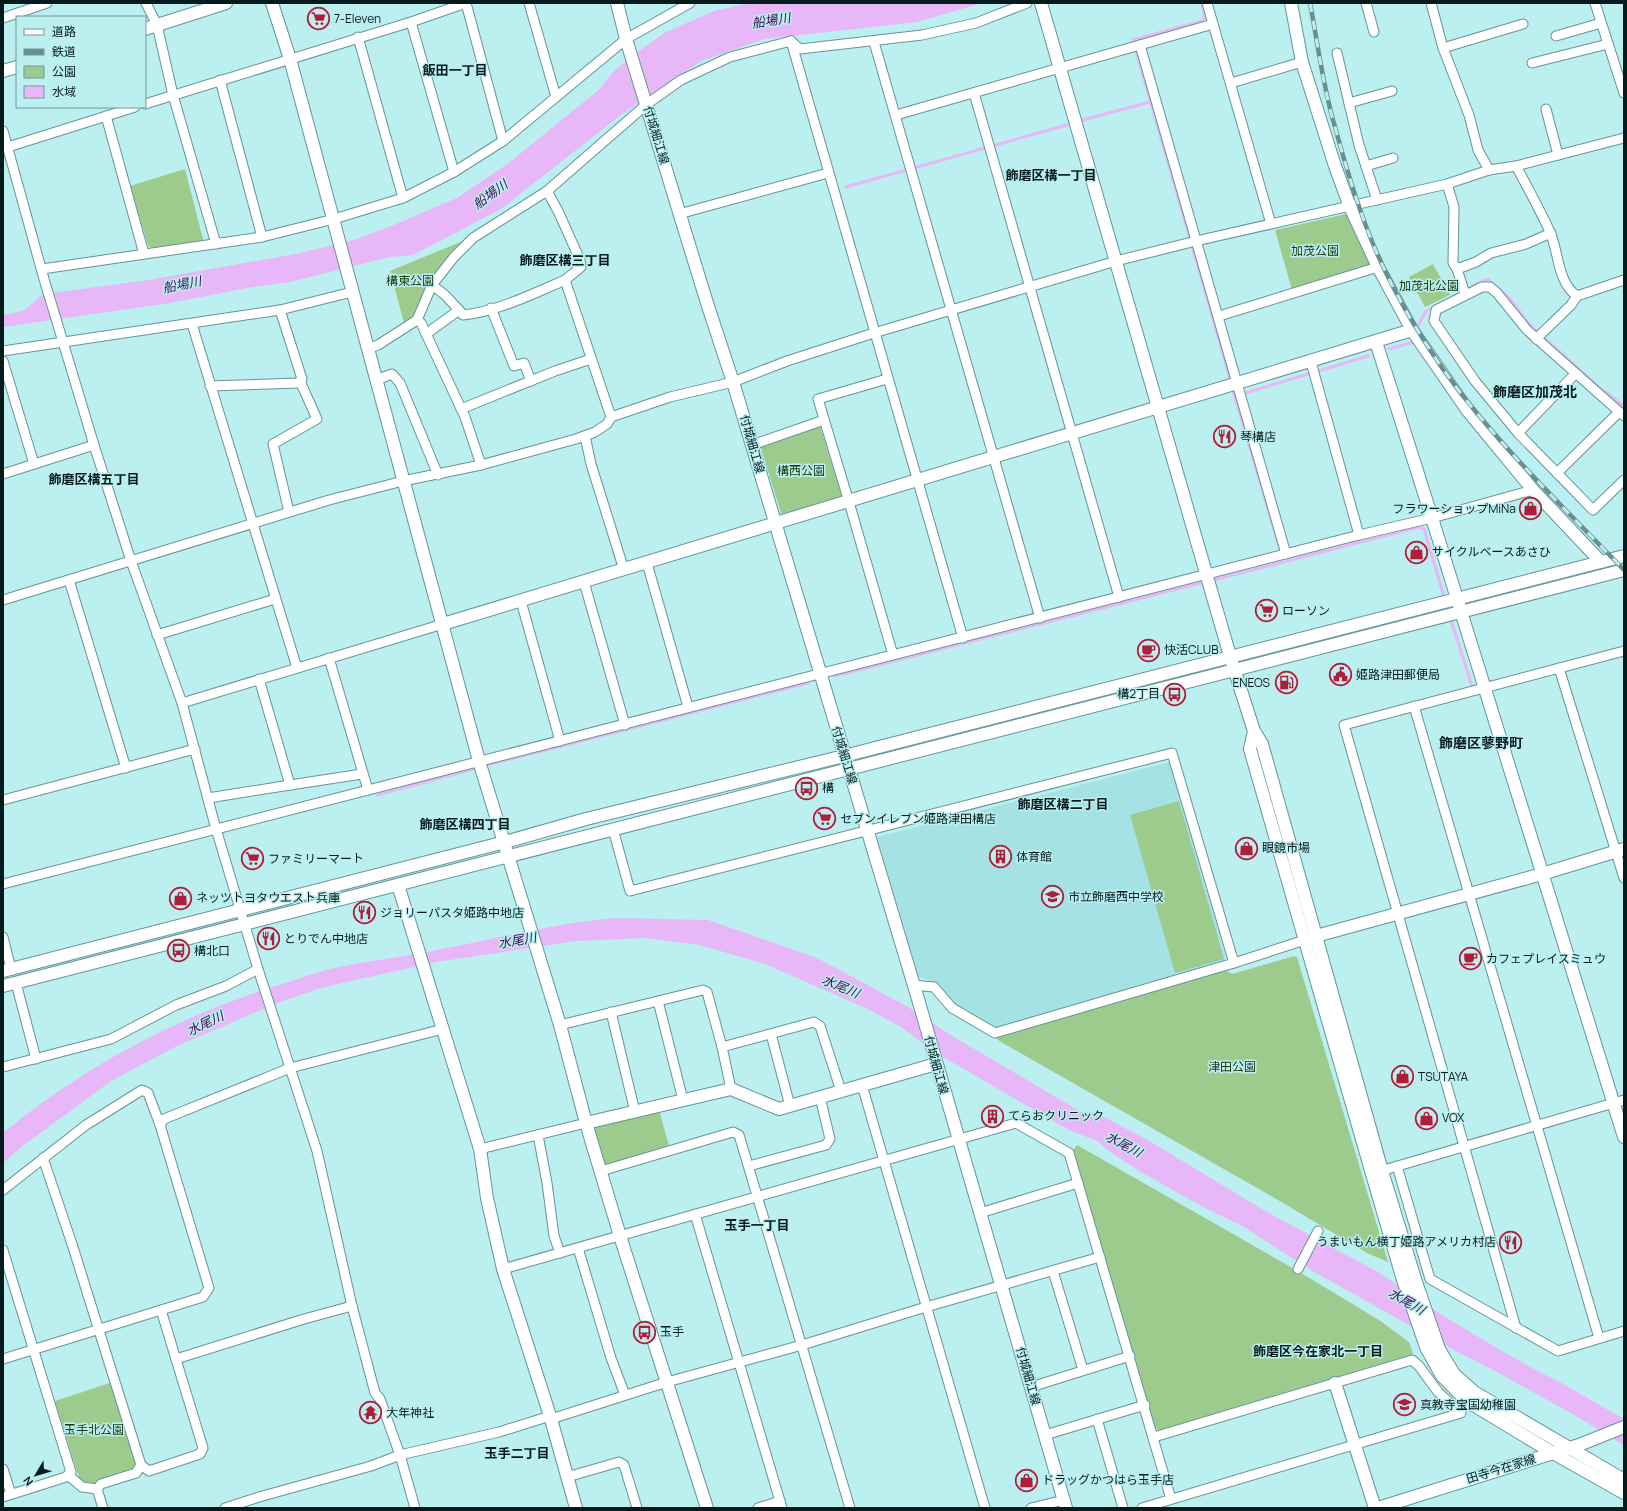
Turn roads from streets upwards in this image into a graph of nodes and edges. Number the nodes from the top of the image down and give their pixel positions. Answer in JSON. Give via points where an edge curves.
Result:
{"nodes":[{"id":1,"x":47,"y":3,"type":"edge"},
{"id":2,"x":146,"y":3,"type":"edge"},
{"id":3,"x":226,"y":3,"type":"edge"},
{"id":4,"x":272,"y":3,"type":"edge"},
{"id":5,"x":466,"y":3,"type":"edge"},
{"id":6,"x":529,"y":3,"type":"edge"},
{"id":7,"x":617,"y":3,"type":"edge"},
{"id":8,"x":1028,"y":3,"type":"edge"},
{"id":9,"x":1041,"y":3,"type":"edge"},
{"id":10,"x":1207,"y":3,"type":"edge"},
{"id":11,"x":1290,"y":3,"type":"edge"},
{"id":12,"x":1366,"y":3,"type":"edge"},
{"id":13,"x":1430,"y":3,"type":"edge"},
{"id":14,"x":1595,"y":3,"type":"edge"},
{"id":15,"x":687,"y":4,"type":"edge"},
{"id":16,"x":3,"y":18,"type":"edge"},
{"id":17,"x":411,"y":22,"type":"junction"},
{"id":18,"x":1601,"y":23,"type":"junction"},
{"id":19,"x":1213,"y":24,"type":"junction"},
{"id":20,"x":1523,"y":24,"type":"dead end"},
{"id":21,"x":157,"y":25,"type":"junction"},
{"id":22,"x":146,"y":29,"type":"edge"},
{"id":23,"x":1374,"y":32,"type":"dead end"},
{"id":24,"x":1556,"y":36,"type":"dead end"},
{"id":25,"x":358,"y":37,"type":"junction"},
{"id":26,"x":791,"y":41,"type":"junction"},
{"id":27,"x":874,"y":42,"type":"junction"},
{"id":28,"x":628,"y":44,"type":"junction"},
{"id":29,"x":1608,"y":44,"type":"junction"},
{"id":30,"x":1140,"y":45,"type":"junction"},
{"id":31,"x":1443,"y":48,"type":"junction"},
{"id":32,"x":1337,"y":54,"type":"dead end"},
{"id":33,"x":290,"y":59,"type":"junction"},
{"id":34,"x":1302,"y":62,"type":"junction"},
{"id":35,"x":1532,"y":63,"type":"dead end"},
{"id":36,"x":16,"y":67,"type":"edge"},
{"id":37,"x":1060,"y":67,"type":"junction"},
{"id":38,"x":3,"y":71,"type":"edge"},
{"id":39,"x":220,"y":80,"type":"junction"},
{"id":40,"x":1231,"y":83,"type":"junction"},
{"id":41,"x":1392,"y":91,"type":"dead end"},
{"id":42,"x":974,"y":93,"type":"junction"},
{"id":43,"x":1624,"y":93,"type":"edge"},
{"id":44,"x":173,"y":95,"type":"junction"},
{"id":45,"x":556,"y":97,"type":"junction"},
{"id":46,"x":646,"y":102,"type":"junction"},
{"id":47,"x":1349,"y":103,"type":"junction"},
{"id":48,"x":146,"y":104,"type":"edge"},
{"id":49,"x":132,"y":108,"type":"edge"},
{"id":50,"x":1546,"y":109,"type":"dead end"},
{"id":51,"x":896,"y":115,"type":"junction"},
{"id":52,"x":106,"y":116,"type":"junction"},
{"id":53,"x":3,"y":131,"type":"edge"},
{"id":54,"x":1624,"y":138,"type":"edge"},
{"id":55,"x":503,"y":142,"type":"junction"},
{"id":56,"x":8,"y":147,"type":"junction"},
{"id":57,"x":1558,"y":155,"type":"junction"},
{"id":58,"x":1393,"y":158,"type":"dead end"},
{"id":59,"x":1366,"y":166,"type":"junction"},
{"id":60,"x":1516,"y":166,"type":"junction"},
{"id":61,"x":1489,"y":170,"type":"junction"},
{"id":62,"x":454,"y":172,"type":"junction"},
{"id":63,"x":828,"y":173,"type":"junction"},
{"id":64,"x":1447,"y":184,"type":"junction"},
{"id":65,"x":547,"y":191,"type":"junction"},
{"id":66,"x":403,"y":198,"type":"junction"},
{"id":67,"x":1377,"y":200,"type":"junction"},
{"id":68,"x":1350,"y":207,"type":"junction"},
{"id":69,"x":679,"y":214,"type":"junction"},
{"id":70,"x":334,"y":220,"type":"junction"},
{"id":71,"x":1271,"y":224,"type":"junction"},
{"id":72,"x":1551,"y":233,"type":"junction"},
{"id":73,"x":262,"y":237,"type":"junction"},
{"id":74,"x":1196,"y":241,"type":"junction"},
{"id":75,"x":216,"y":244,"type":"junction"},
{"id":76,"x":144,"y":254,"type":"junction"},
{"id":77,"x":1116,"y":262,"type":"junction"},
{"id":78,"x":1378,"y":267,"type":"junction"},
{"id":79,"x":42,"y":269,"type":"junction"},
{"id":80,"x":1457,"y":269,"type":"junction"},
{"id":81,"x":565,"y":280,"type":"junction"},
{"id":82,"x":1624,"y":280,"type":"edge"},
{"id":83,"x":432,"y":285,"type":"junction"},
{"id":84,"x":1030,"y":287,"type":"junction"},
{"id":85,"x":352,"y":292,"type":"junction"},
{"id":86,"x":1465,"y":294,"type":"junction"},
{"id":87,"x":1577,"y":296,"type":"junction"},
{"id":88,"x":491,"y":308,"type":"junction"},
{"id":89,"x":951,"y":309,"type":"junction"},
{"id":90,"x":280,"y":310,"type":"junction"},
{"id":91,"x":459,"y":310,"type":"junction"},
{"id":92,"x":1219,"y":316,"type":"junction"},
{"id":93,"x":417,"y":320,"type":"junction"},
{"id":94,"x":192,"y":324,"type":"junction"},
{"id":95,"x":1412,"y":330,"type":"junction"},
{"id":96,"x":874,"y":333,"type":"junction"},
{"id":97,"x":426,"y":334,"type":"junction"},
{"id":98,"x":1539,"y":335,"type":"junction"},
{"id":99,"x":62,"y":342,"type":"junction"},
{"id":100,"x":1376,"y":342,"type":"junction"},
{"id":101,"x":368,"y":349,"type":"junction"},
{"id":102,"x":3,"y":351,"type":"edge"},
{"id":103,"x":591,"y":359,"type":"junction"},
{"id":104,"x":3,"y":361,"type":"edge"},
{"id":105,"x":1574,"y":361,"type":"dead end"},
{"id":106,"x":1311,"y":362,"type":"junction"},
{"id":107,"x":1572,"y":372,"type":"junction"},
{"id":108,"x":887,"y":378,"type":"junction"},
{"id":109,"x":376,"y":380,"type":"junction"},
{"id":110,"x":300,"y":381,"type":"junction"},
{"id":111,"x":531,"y":381,"type":"junction"},
{"id":112,"x":733,"y":382,"type":"junction"},
{"id":113,"x":1237,"y":383,"type":"junction"},
{"id":114,"x":210,"y":386,"type":"junction"},
{"id":115,"x":1158,"y":407,"type":"junction"},
{"id":116,"x":461,"y":409,"type":"junction"},
{"id":117,"x":1621,"y":414,"type":"edge"},
{"id":118,"x":611,"y":417,"type":"junction"},
{"id":119,"x":824,"y":420,"type":"junction"},
{"id":120,"x":1518,"y":432,"type":"junction"},
{"id":121,"x":1071,"y":434,"type":"junction"},
{"id":122,"x":585,"y":436,"type":"junction"},
{"id":123,"x":94,"y":445,"type":"junction"},
{"id":124,"x":752,"y":445,"type":"junction"},
{"id":125,"x":993,"y":458,"type":"junction"},
{"id":126,"x":34,"y":464,"type":"junction"},
{"id":127,"x":480,"y":465,"type":"junction"},
{"id":128,"x":1557,"y":473,"type":"junction"},
{"id":129,"x":3,"y":474,"type":"edge"},
{"id":130,"x":438,"y":475,"type":"junction"},
{"id":131,"x":1624,"y":480,"type":"edge"},
{"id":132,"x":403,"y":481,"type":"junction"},
{"id":133,"x":917,"y":481,"type":"junction"},
{"id":134,"x":1533,"y":490,"type":"junction"},
{"id":135,"x":849,"y":502,"type":"junction"},
{"id":136,"x":289,"y":512,"type":"junction"},
{"id":137,"x":1432,"y":518,"type":"junction"},
{"id":138,"x":251,"y":523,"type":"junction"},
{"id":139,"x":775,"y":524,"type":"junction"},
{"id":140,"x":1359,"y":535,"type":"junction"},
{"id":141,"x":1286,"y":554,"type":"junction"},
{"id":142,"x":1624,"y":556,"type":"edge"},
{"id":143,"x":131,"y":561,"type":"junction"},
{"id":144,"x":1601,"y":562,"type":"junction"},
{"id":145,"x":647,"y":563,"type":"junction"},
{"id":146,"x":624,"y":570,"type":"junction"},
{"id":147,"x":1206,"y":574,"type":"junction"},
{"id":148,"x":1622,"y":574,"type":"edge"},
{"id":149,"x":69,"y":580,"type":"junction"},
{"id":150,"x":584,"y":582,"type":"junction"},
{"id":151,"x":1119,"y":597,"type":"junction"},
{"id":152,"x":1457,"y":597,"type":"junction"},
{"id":153,"x":3,"y":598,"type":"edge"},
{"id":154,"x":275,"y":599,"type":"junction"},
{"id":155,"x":522,"y":600,"type":"junction"},
{"id":156,"x":1460,"y":613,"type":"junction"},
{"id":157,"x":1040,"y":618,"type":"junction"},
{"id":158,"x":443,"y":624,"type":"junction"},
{"id":159,"x":157,"y":635,"type":"junction"},
{"id":160,"x":963,"y":638,"type":"junction"},
{"id":161,"x":1624,"y":651,"type":"edge"},
{"id":162,"x":893,"y":655,"type":"junction"},
{"id":163,"x":1230,"y":656,"type":"junction"},
{"id":164,"x":329,"y":658,"type":"junction"},
{"id":165,"x":297,"y":668,"type":"junction"},
{"id":166,"x":1559,"y":668,"type":"junction"},
{"id":167,"x":1236,"y":670,"type":"junction"},
{"id":168,"x":820,"y":674,"type":"junction"},
{"id":169,"x":259,"y":679,"type":"junction"},
{"id":170,"x":1484,"y":687,"type":"junction"},
{"id":171,"x":182,"y":703,"type":"junction"},
{"id":172,"x":1414,"y":706,"type":"junction"},
{"id":173,"x":688,"y":707,"type":"junction"},
{"id":174,"x":625,"y":725,"type":"junction"},
{"id":175,"x":1254,"y":732,"type":"junction"},
{"id":176,"x":560,"y":740,"type":"junction"},
{"id":177,"x":195,"y":749,"type":"junction"},
{"id":178,"x":844,"y":756,"type":"junction"},
{"id":179,"x":479,"y":761,"type":"junction"},
{"id":180,"x":126,"y":768,"type":"junction"},
{"id":181,"x":848,"y":770,"type":"junction"},
{"id":182,"x":362,"y":774,"type":"junction"},
{"id":183,"x":290,"y":785,"type":"junction"},
{"id":184,"x":368,"y":790,"type":"junction"},
{"id":185,"x":208,"y":798,"type":"junction"},
{"id":186,"x":3,"y":800,"type":"edge"},
{"id":187,"x":216,"y":829,"type":"junction"},
{"id":188,"x":612,"y":829,"type":"junction"},
{"id":189,"x":867,"y":831,"type":"junction"},
{"id":190,"x":505,"y":842,"type":"junction"},
{"id":191,"x":1620,"y":850,"type":"edge"},
{"id":192,"x":509,"y":857,"type":"junction"},
{"id":193,"x":1542,"y":874,"type":"junction"},
{"id":194,"x":1624,"y":878,"type":"edge"},
{"id":195,"x":3,"y":884,"type":"edge"},
{"id":196,"x":398,"y":886,"type":"junction"},
{"id":197,"x":1470,"y":894,"type":"junction"},
{"id":198,"x":241,"y":909,"type":"junction"},
{"id":199,"x":1398,"y":914,"type":"junction"},
{"id":200,"x":245,"y":923,"type":"junction"},
{"id":201,"x":1316,"y":936,"type":"junction"},
{"id":202,"x":3,"y":937,"type":"edge"},
{"id":203,"x":1304,"y":940,"type":"junction"},
{"id":204,"x":1234,"y":963,"type":"junction"},
{"id":205,"x":258,"y":969,"type":"junction"},
{"id":206,"x":7,"y":970,"type":"edge"},
{"id":207,"x":16,"y":983,"type":"junction"},
{"id":208,"x":913,"y":985,"type":"junction"},
{"id":209,"x":3,"y":986,"type":"edge"},
{"id":210,"x":658,"y":1001,"type":"junction"},
{"id":211,"x":611,"y":1012,"type":"junction"},
{"id":212,"x":560,"y":1025,"type":"junction"},
{"id":213,"x":443,"y":1029,"type":"junction"},
{"id":214,"x":771,"y":1034,"type":"junction"},
{"id":215,"x":722,"y":1047,"type":"junction"},
{"id":216,"x":36,"y":1058,"type":"junction"},
{"id":217,"x":936,"y":1064,"type":"junction"},
{"id":218,"x":3,"y":1067,"type":"edge"},
{"id":219,"x":290,"y":1068,"type":"junction"},
{"id":220,"x":862,"y":1085,"type":"junction"},
{"id":221,"x":731,"y":1089,"type":"junction"},
{"id":222,"x":842,"y":1091,"type":"junction"},
{"id":223,"x":820,"y":1097,"type":"junction"},
{"id":224,"x":683,"y":1100,"type":"junction"},
{"id":225,"x":1619,"y":1101,"type":"edge"},
{"id":226,"x":790,"y":1106,"type":"junction"},
{"id":227,"x":635,"y":1112,"type":"junction"},
{"id":228,"x":586,"y":1123,"type":"junction"},
{"id":229,"x":160,"y":1125,"type":"junction"},
{"id":230,"x":1537,"y":1125,"type":"junction"},
{"id":231,"x":538,"y":1135,"type":"junction"},
{"id":232,"x":1624,"y":1137,"type":"edge"},
{"id":233,"x":958,"y":1140,"type":"junction"},
{"id":234,"x":1465,"y":1146,"type":"junction"},
{"id":235,"x":480,"y":1149,"type":"junction"},
{"id":236,"x":43,"y":1158,"type":"junction"},
{"id":237,"x":883,"y":1160,"type":"junction"},
{"id":238,"x":749,"y":1166,"type":"junction"},
{"id":239,"x":1397,"y":1166,"type":"junction"},
{"id":240,"x":601,"y":1171,"type":"junction"},
{"id":241,"x":1377,"y":1172,"type":"junction"},
{"id":242,"x":1078,"y":1183,"type":"junction"},
{"id":243,"x":3,"y":1190,"type":"edge"},
{"id":244,"x":758,"y":1196,"type":"junction"},
{"id":245,"x":980,"y":1213,"type":"junction"},
{"id":246,"x":695,"y":1214,"type":"junction"},
{"id":247,"x":1318,"y":1231,"type":"dead end"},
{"id":248,"x":620,"y":1236,"type":"junction"},
{"id":249,"x":578,"y":1248,"type":"junction"},
{"id":250,"x":3,"y":1250,"type":"edge"},
{"id":251,"x":560,"y":1253,"type":"junction"},
{"id":252,"x":1100,"y":1257,"type":"junction"},
{"id":253,"x":503,"y":1268,"type":"junction"},
{"id":254,"x":1298,"y":1269,"type":"dead end"},
{"id":255,"x":1053,"y":1271,"type":"junction"},
{"id":256,"x":1001,"y":1286,"type":"junction"},
{"id":257,"x":352,"y":1306,"type":"junction"},
{"id":258,"x":926,"y":1307,"type":"junction"},
{"id":259,"x":161,"y":1310,"type":"junction"},
{"id":260,"x":1516,"y":1328,"type":"junction"},
{"id":261,"x":98,"y":1330,"type":"junction"},
{"id":262,"x":1624,"y":1331,"type":"edge"},
{"id":263,"x":1599,"y":1338,"type":"junction"},
{"id":264,"x":802,"y":1345,"type":"junction"},
{"id":265,"x":33,"y":1350,"type":"junction"},
{"id":266,"x":1130,"y":1356,"type":"junction"},
{"id":267,"x":3,"y":1359,"type":"edge"},
{"id":268,"x":176,"y":1359,"type":"junction"},
{"id":269,"x":738,"y":1362,"type":"junction"},
{"id":270,"x":1083,"y":1370,"type":"junction"},
{"id":271,"x":667,"y":1382,"type":"junction"},
{"id":272,"x":1335,"y":1382,"type":"junction"},
{"id":273,"x":1031,"y":1387,"type":"junction"},
{"id":274,"x":625,"y":1395,"type":"junction"},
{"id":275,"x":1144,"y":1405,"type":"junction"},
{"id":276,"x":551,"y":1419,"type":"junction"},
{"id":277,"x":1097,"y":1419,"type":"junction"},
{"id":278,"x":1624,"y":1427,"type":"edge"},
{"id":279,"x":1045,"y":1435,"type":"junction"},
{"id":280,"x":1154,"y":1437,"type":"junction"},
{"id":281,"x":1355,"y":1444,"type":"junction"},
{"id":282,"x":1568,"y":1448,"type":"junction"},
{"id":283,"x":1553,"y":1453,"type":"junction"},
{"id":284,"x":400,"y":1455,"type":"junction"},
{"id":285,"x":141,"y":1466,"type":"junction"},
{"id":286,"x":3,"y":1469,"type":"edge"},
{"id":287,"x":68,"y":1475,"type":"junction"},
{"id":288,"x":568,"y":1477,"type":"junction"},
{"id":289,"x":1624,"y":1480,"type":"edge"},
{"id":290,"x":97,"y":1489,"type":"junction"},
{"id":291,"x":1624,"y":1493,"type":"edge"},
{"id":292,"x":7,"y":1496,"type":"edge"},
{"id":293,"x":1171,"y":1499,"type":"junction"},
{"id":294,"x":1065,"y":1504,"type":"edge"},
{"id":295,"x":781,"y":1505,"type":"edge"},
{"id":296,"x":103,"y":1508,"type":"edge"},
{"id":297,"x":225,"y":1508,"type":"edge"},
{"id":298,"x":415,"y":1508,"type":"edge"},
{"id":299,"x":576,"y":1508,"type":"edge"},
{"id":300,"x":637,"y":1508,"type":"edge"},
{"id":301,"x":707,"y":1508,"type":"edge"},
{"id":302,"x":758,"y":1508,"type":"edge"},
{"id":303,"x":850,"y":1508,"type":"edge"},
{"id":304,"x":985,"y":1508,"type":"edge"},
{"id":305,"x":1031,"y":1508,"type":"edge"},
{"id":306,"x":1123,"y":1508,"type":"edge"},
{"id":307,"x":1142,"y":1508,"type":"edge"},
{"id":308,"x":1376,"y":1508,"type":"edge"}],
"edges":[{"from":1,"to":16,"type":"street"},
{"from":2,"to":21,"type":"street"},
{"from":3,"to":21,"type":"street"},
{"from":4,"to":33,"type":"street"},
{"from":5,"to":17,"type":"street"},
{"from":5,"to":55,"type":"street"},
{"from":6,"to":45,"type":"street"},
{"from":7,"to":28,"type":"street","name":"付城細江線"},
{"from":8,"to":27,"type":"street","via":[[976,23]]},
{"from":9,"to":37,"type":"street"},
{"from":10,"to":19,"type":"street"},
{"from":11,"to":34,"type":"street"},
{"from":12,"to":23,"type":"street"},
{"from":13,"to":31,"type":"street"},
{"from":14,"to":18,"type":"street"},
{"from":15,"to":28,"type":"street"},
{"from":17,"to":25,"type":"street"},
{"from":17,"to":62,"type":"street"},
{"from":18,"to":24,"type":"street","via":[[1569,36]]},
{"from":18,"to":29,"type":"street"},
{"from":19,"to":30,"type":"street"},
{"from":19,"to":40,"type":"street"},
{"from":20,"to":31,"type":"street"},
{"from":21,"to":22,"type":"street"},
{"from":21,"to":44,"type":"street"},
{"from":25,"to":33,"type":"street"},
{"from":25,"to":66,"type":"street"},
{"from":26,"to":27,"type":"street","via":[[800,49]]},
{"from":26,"to":46,"type":"street","via":[[730,56],[681,80]]},
{"from":26,"to":63,"type":"street"},
{"from":27,"to":51,"type":"street"},
{"from":28,"to":45,"type":"street"},
{"from":28,"to":46,"type":"street","name":"付城細江線"},
{"from":29,"to":35,"type":"street"},
{"from":29,"to":43,"type":"street"},
{"from":30,"to":37,"type":"street"},
{"from":30,"to":74,"type":"street"},
{"from":31,"to":61,"type":"street","via":[[1469,115],[1478,150]]},
{"from":32,"to":47,"type":"street"},
{"from":33,"to":39,"type":"street"},
{"from":33,"to":70,"type":"street"},
{"from":34,"to":40,"type":"street"},
{"from":34,"to":68,"type":"street"},
{"from":36,"to":38,"type":"street"},
{"from":37,"to":42,"type":"street"},
{"from":37,"to":77,"type":"street"},
{"from":39,"to":44,"type":"street"},
{"from":39,"to":73,"type":"street"},
{"from":40,"to":71,"type":"street"},
{"from":41,"to":47,"type":"street"},
{"from":42,"to":51,"type":"street"},
{"from":42,"to":84,"type":"street"},
{"from":44,"to":48,"type":"street"},
{"from":44,"to":75,"type":"street"},
{"from":45,"to":55,"type":"street"},
{"from":46,"to":65,"type":"street"},
{"from":46,"to":69,"type":"street","name":"付城細江線"},
{"from":47,"to":59,"type":"street"},
{"from":49,"to":52,"type":"street"},
{"from":50,"to":57,"type":"street"},
{"from":51,"to":89,"type":"street"},
{"from":52,"to":56,"type":"street"},
{"from":52,"to":76,"type":"street"},
{"from":53,"to":56,"type":"street"},
{"from":54,"to":57,"type":"street"},
{"from":55,"to":62,"type":"street"},
{"from":56,"to":79,"type":"street"},
{"from":57,"to":60,"type":"street"},
{"from":58,"to":59,"type":"street"},
{"from":59,"to":67,"type":"street"},
{"from":60,"to":61,"type":"street"},
{"from":60,"to":72,"type":"street"},
{"from":61,"to":64,"type":"street"},
{"from":62,"to":66,"type":"street"},
{"from":63,"to":69,"type":"street"},
{"from":63,"to":96,"type":"street"},
{"from":64,"to":67,"type":"street"},
{"from":64,"to":80,"type":"street","via":[[1454,207],[1453,263]]},
{"from":65,"to":81,"type":"street","via":[[580,260],[581,267]]},
{"from":65,"to":83,"type":"street","via":[[473,238]]},
{"from":66,"to":70,"type":"street"},
{"from":67,"to":68,"type":"street"},
{"from":68,"to":71,"type":"street"},
{"from":68,"to":78,"type":"street"},
{"from":69,"to":112,"type":"street","name":"付城細江線"},
{"from":70,"to":73,"type":"street"},
{"from":70,"to":85,"type":"street"},
{"from":71,"to":74,"type":"street"},
{"from":72,"to":80,"type":"street","via":[[1526,244],[1491,253]]},
{"from":72,"to":87,"type":"street","via":[[1562,274],[1572,293]]},
{"from":73,"to":75,"type":"street"},
{"from":74,"to":77,"type":"street"},
{"from":74,"to":92,"type":"street"},
{"from":75,"to":76,"type":"street"},
{"from":76,"to":79,"type":"street"},
{"from":77,"to":84,"type":"street"},
{"from":77,"to":115,"type":"street"},
{"from":78,"to":92,"type":"street"},
{"from":78,"to":95,"type":"street"},
{"from":79,"to":99,"type":"street"},
{"from":80,"to":86,"type":"street"},
{"from":81,"to":88,"type":"street"},
{"from":81,"to":103,"type":"street"},
{"from":82,"to":87,"type":"street"},
{"from":83,"to":91,"type":"street"},
{"from":83,"to":93,"type":"street"},
{"from":84,"to":89,"type":"street"},
{"from":84,"to":121,"type":"street"},
{"from":85,"to":90,"type":"street"},
{"from":85,"to":101,"type":"street"},
{"from":86,"to":98,"type":"street","via":[[1482,287],[1490,287],[1527,330]]},
{"from":86,"to":120,"type":"street","via":[[1436,310],[1434,321],[1474,380]]},
{"from":87,"to":98,"type":"street"},
{"from":88,"to":91,"type":"street","via":[[463,315]]},
{"from":88,"to":111,"type":"street","via":[[514,366],[524,363]]},
{"from":89,"to":96,"type":"street"},
{"from":89,"to":125,"type":"street"},
{"from":90,"to":94,"type":"street"},
{"from":90,"to":110,"type":"street","via":[[302,379]]},
{"from":91,"to":97,"type":"street"},
{"from":92,"to":113,"type":"street"},
{"from":93,"to":97,"type":"street"},
{"from":93,"to":101,"type":"street"},
{"from":94,"to":99,"type":"street"},
{"from":94,"to":114,"type":"street"},
{"from":95,"to":100,"type":"street"},
{"from":95,"to":134,"type":"street","via":[[1468,411]]},
{"from":96,"to":108,"type":"street"},
{"from":96,"to":112,"type":"street"},
{"from":97,"to":116,"type":"street"},
{"from":98,"to":107,"type":"street"},
{"from":99,"to":102,"type":"street"},
{"from":99,"to":123,"type":"street"},
{"from":100,"to":106,"type":"street"},
{"from":100,"to":137,"type":"street"},
{"from":101,"to":109,"type":"street"},
{"from":103,"to":111,"type":"street"},
{"from":103,"to":118,"type":"street"},
{"from":104,"to":126,"type":"street"},
{"from":105,"to":107,"type":"street"},
{"from":106,"to":113,"type":"street"},
{"from":106,"to":140,"type":"street"},
{"from":107,"to":117,"type":"street"},
{"from":107,"to":120,"type":"street"},
{"from":108,"to":119,"type":"street","via":[[818,399]]},
{"from":108,"to":133,"type":"street"},
{"from":109,"to":130,"type":"street","via":[[392,374],[400,383]]},
{"from":109,"to":132,"type":"street"},
{"from":110,"to":114,"type":"street"},
{"from":110,"to":136,"type":"street","via":[[317,419],[273,444]]},
{"from":111,"to":116,"type":"street"},
{"from":112,"to":118,"type":"street","via":[[670,397]]},
{"from":112,"to":124,"type":"street","name":"付城細江線"},
{"from":113,"to":115,"type":"street"},
{"from":113,"to":141,"type":"street"},
{"from":114,"to":138,"type":"street"},
{"from":115,"to":121,"type":"street"},
{"from":115,"to":147,"type":"street"},
{"from":116,"to":127,"type":"street"},
{"from":117,"to":128,"type":"street"},
{"from":118,"to":122,"type":"street","via":[[601,429]]},
{"from":119,"to":124,"type":"street"},
{"from":119,"to":135,"type":"street"},
{"from":120,"to":128,"type":"street"},
{"from":121,"to":125,"type":"street"},
{"from":121,"to":151,"type":"street"},
{"from":122,"to":127,"type":"street"},
{"from":122,"to":146,"type":"street","via":[[591,464]]},
{"from":123,"to":126,"type":"street"},
{"from":123,"to":143,"type":"street"},
{"from":124,"to":139,"type":"street","name":"付城細江線"},
{"from":125,"to":133,"type":"street"},
{"from":125,"to":157,"type":"street"},
{"from":126,"to":129,"type":"street"},
{"from":127,"to":130,"type":"street"},
{"from":128,"to":131,"type":"street","via":[[1593,510]]},
{"from":130,"to":132,"type":"street"},
{"from":132,"to":136,"type":"street"},
{"from":132,"to":158,"type":"street"},
{"from":133,"to":135,"type":"street"},
{"from":133,"to":160,"type":"street"},
{"from":134,"to":137,"type":"street"},
{"from":134,"to":144,"type":"street"},
{"from":135,"to":139,"type":"street"},
{"from":135,"to":162,"type":"street"},
{"from":136,"to":138,"type":"street"},
{"from":137,"to":140,"type":"street"},
{"from":137,"to":152,"type":"street"},
{"from":138,"to":143,"type":"street"},
{"from":138,"to":154,"type":"street"},
{"from":139,"to":145,"type":"street"},
{"from":139,"to":168,"type":"street","name":"付城細江線"},
{"from":140,"to":141,"type":"street"},
{"from":141,"to":147,"type":"street"},
{"from":142,"to":144,"type":"street"},
{"from":143,"to":149,"type":"street"},
{"from":143,"to":159,"type":"street"},
{"from":144,"to":152,"type":"street"},
{"from":145,"to":146,"type":"street"},
{"from":145,"to":173,"type":"street"},
{"from":146,"to":150,"type":"street"},
{"from":147,"to":151,"type":"street"},
{"from":147,"to":163,"type":"street"},
{"from":148,"to":156,"type":"street"},
{"from":149,"to":153,"type":"street"},
{"from":149,"to":180,"type":"street"},
{"from":150,"to":155,"type":"street"},
{"from":150,"to":174,"type":"street"},
{"from":151,"to":157,"type":"street"},
{"from":152,"to":156,"type":"street"},
{"from":152,"to":163,"type":"street"},
{"from":154,"to":159,"type":"street"},
{"from":154,"to":165,"type":"street"},
{"from":155,"to":158,"type":"street"},
{"from":155,"to":176,"type":"street"},
{"from":156,"to":167,"type":"street"},
{"from":156,"to":170,"type":"street"},
{"from":157,"to":160,"type":"street"},
{"from":158,"to":164,"type":"street"},
{"from":158,"to":179,"type":"street"},
{"from":159,"to":171,"type":"street"},
{"from":160,"to":162,"type":"street"},
{"from":161,"to":166,"type":"street"},
{"from":162,"to":168,"type":"street"},
{"from":163,"to":167,"type":"street"},
{"from":163,"to":178,"type":"street"},
{"from":164,"to":165,"type":"street"},
{"from":164,"to":182,"type":"street"},
{"from":165,"to":169,"type":"street"},
{"from":166,"to":170,"type":"street"},
{"from":166,"to":191,"type":"street"},
{"from":167,"to":175,"type":"street"},
{"from":167,"to":181,"type":"street"},
{"from":168,"to":173,"type":"street"},
{"from":168,"to":178,"type":"street","name":"付城細江線"},
{"from":169,"to":171,"type":"street"},
{"from":169,"to":183,"type":"street"},
{"from":170,"to":172,"type":"street"},
{"from":170,"to":193,"type":"street"},
{"from":171,"to":177,"type":"street"},
{"from":172,"to":197,"type":"street"},
{"from":172,"to":199,"type":"street","via":[[1344,725]]},
{"from":173,"to":174,"type":"street"},
{"from":174,"to":176,"type":"street"},
{"from":175,"to":201,"type":"street","via":[[1262,744]]},
{"from":175,"to":203,"type":"street","via":[[1250,750]]},
{"from":176,"to":179,"type":"street"},
{"from":177,"to":180,"type":"street"},
{"from":177,"to":185,"type":"street"},
{"from":178,"to":181,"type":"street","name":"付城細江線"},
{"from":178,"to":190,"type":"street","via":[[586,819]]},
{"from":179,"to":184,"type":"street"},
{"from":179,"to":190,"type":"street"},
{"from":180,"to":186,"type":"street"},
{"from":181,"to":188,"type":"street"},
{"from":181,"to":189,"type":"street","name":"付城細江線"},
{"from":182,"to":183,"type":"street"},
{"from":182,"to":184,"type":"street"},
{"from":183,"to":185,"type":"street"},
{"from":184,"to":187,"type":"street"},
{"from":185,"to":187,"type":"street"},
{"from":187,"to":195,"type":"street"},
{"from":187,"to":198,"type":"street"},
{"from":188,"to":189,"type":"street","via":[[630,891]]},
{"from":188,"to":192,"type":"street"},
{"from":189,"to":204,"type":"street","via":[[1172,753]]},
{"from":189,"to":208,"type":"street","name":"付城細江線"},
{"from":190,"to":192,"type":"street"},
{"from":190,"to":198,"type":"street"},
{"from":191,"to":193,"type":"street"},
{"from":191,"to":194,"type":"street"},
{"from":192,"to":196,"type":"street"},
{"from":192,"to":212,"type":"street"},
{"from":193,"to":197,"type":"street"},
{"from":193,"to":225,"type":"street"},
{"from":196,"to":200,"type":"street"},
{"from":196,"to":213,"type":"street"},
{"from":197,"to":199,"type":"street"},
{"from":197,"to":230,"type":"street"},
{"from":198,"to":200,"type":"street"},
{"from":198,"to":206,"type":"street"},
{"from":199,"to":201,"type":"street"},
{"from":199,"to":234,"type":"street"},
{"from":200,"to":205,"type":"street"},
{"from":200,"to":207,"type":"street"},
{"from":201,"to":203,"type":"street"},
{"from":201,"to":241,"type":"street"},
{"from":202,"to":206,"type":"street"},
{"from":203,"to":204,"type":"street"},
{"from":203,"to":241,"type":"street"},
{"from":204,"to":208,"type":"street","via":[[996,1033],[952,1008],[934,987]]},
{"from":205,"to":216,"type":"street","via":[[226,986],[176,1005],[111,1039]]},
{"from":205,"to":219,"type":"street"},
{"from":207,"to":209,"type":"street"},
{"from":207,"to":216,"type":"street"},
{"from":208,"to":217,"type":"street","name":"付城細江線"},
{"from":210,"to":211,"type":"street"},
{"from":210,"to":215,"type":"street","via":[[703,990],[707,992]]},
{"from":210,"to":224,"type":"street"},
{"from":211,"to":212,"type":"street"},
{"from":211,"to":227,"type":"street"},
{"from":212,"to":228,"type":"street"},
{"from":213,"to":219,"type":"street"},
{"from":213,"to":235,"type":"street"},
{"from":214,"to":215,"type":"street"},
{"from":214,"to":222,"type":"street","via":[[814,1022],[820,1026]]},
{"from":214,"to":226,"type":"street"},
{"from":215,"to":221,"type":"street"},
{"from":216,"to":218,"type":"street"},
{"from":217,"to":220,"type":"street"},
{"from":217,"to":233,"type":"street","name":"付城細江線"},
{"from":219,"to":229,"type":"street","via":[[164,1119]]},
{"from":219,"to":257,"type":"street","via":[[317,1151]]},
{"from":220,"to":222,"type":"street"},
{"from":220,"to":237,"type":"street"},
{"from":221,"to":224,"type":"street"},
{"from":221,"to":226,"type":"street","via":[[779,1109]]},
{"from":222,"to":223,"type":"street"},
{"from":223,"to":226,"type":"street"},
{"from":223,"to":238,"type":"street","via":[[830,1139],[826,1145]]},
{"from":224,"to":227,"type":"street"},
{"from":225,"to":230,"type":"street"},
{"from":225,"to":232,"type":"street"},
{"from":227,"to":228,"type":"street"},
{"from":228,"to":231,"type":"street"},
{"from":228,"to":240,"type":"street"},
{"from":229,"to":236,"type":"street","via":[[148,1093],[142,1090],[86,1125]]},
{"from":229,"to":259,"type":"street","via":[[209,1288],[203,1297]]},
{"from":230,"to":234,"type":"street"},
{"from":230,"to":263,"type":"street"},
{"from":231,"to":235,"type":"street"},
{"from":231,"to":251,"type":"street","via":[[554,1236]]},
{"from":233,"to":237,"type":"street"},
{"from":233,"to":242,"type":"street","via":[[1016,1123],[1069,1152]]},
{"from":233,"to":245,"type":"street","name":"付城細江線"},
{"from":234,"to":239,"type":"street"},
{"from":234,"to":260,"type":"street"},
{"from":235,"to":253,"type":"street","via":[[487,1198]]},
{"from":236,"to":243,"type":"street"},
{"from":236,"to":261,"type":"street"},
{"from":237,"to":244,"type":"street"},
{"from":237,"to":258,"type":"street"},
{"from":238,"to":240,"type":"street","via":[[739,1135],[733,1132]]},
{"from":238,"to":244,"type":"street"},
{"from":239,"to":241,"type":"street"},
{"from":239,"to":260,"type":"street","via":[[1430,1279]]},
{"from":240,"to":248,"type":"street"},
{"from":241,"to":282,"type":"street","via":[[1439,1349],[1454,1374],[1474,1392]]},
{"from":241,"to":283,"type":"street","via":[[1403,1280],[1426,1348],[1442,1376],[1467,1401]]},
{"from":242,"to":245,"type":"street"},
{"from":242,"to":252,"type":"street"},
{"from":244,"to":246,"type":"street"},
{"from":244,"to":264,"type":"street"},
{"from":245,"to":256,"type":"street","name":"付城細江線"},
{"from":246,"to":248,"type":"street"},
{"from":246,"to":269,"type":"street"},
{"from":247,"to":254,"type":"street"},
{"from":248,"to":249,"type":"street"},
{"from":248,"to":271,"type":"street"},
{"from":249,"to":251,"type":"street"},
{"from":249,"to":274,"type":"street","via":[[611,1358]]},
{"from":250,"to":265,"type":"street"},
{"from":251,"to":253,"type":"street"},
{"from":252,"to":255,"type":"street"},
{"from":252,"to":266,"type":"street"},
{"from":253,"to":276,"type":"street"},
{"from":255,"to":256,"type":"street"},
{"from":255,"to":270,"type":"street"},
{"from":256,"to":258,"type":"street"},
{"from":256,"to":273,"type":"street","name":"付城細江線"},
{"from":257,"to":268,"type":"street"},
{"from":257,"to":284,"type":"street","via":[[375,1393],[380,1399]]},
{"from":258,"to":264,"type":"street"},
{"from":258,"to":304,"type":"street"},
{"from":259,"to":261,"type":"street"},
{"from":259,"to":268,"type":"street"},
{"from":260,"to":263,"type":"street","via":[[1558,1351]]},
{"from":261,"to":265,"type":"street"},
{"from":261,"to":285,"type":"street"},
{"from":262,"to":263,"type":"street"},
{"from":264,"to":269,"type":"street"},
{"from":264,"to":303,"type":"street"},
{"from":265,"to":267,"type":"street"},
{"from":265,"to":287,"type":"street","via":[[71,1472]]},
{"from":266,"to":270,"type":"street"},
{"from":266,"to":275,"type":"street"},
{"from":268,"to":285,"type":"street","via":[[204,1448],[200,1454],[149,1471]]},
{"from":269,"to":271,"type":"street"},
{"from":269,"to":295,"type":"street"},
{"from":270,"to":273,"type":"street"},
{"from":271,"to":274,"type":"street"},
{"from":271,"to":301,"type":"street"},
{"from":272,"to":280,"type":"street"},
{"from":272,"to":281,"type":"street"},
{"from":272,"to":281,"type":"street","via":[[1412,1360],[1420,1366],[1438,1392],[1460,1413]]},
{"from":273,"to":279,"type":"street","name":"付城細江線"},
{"from":274,"to":276,"type":"street"},
{"from":275,"to":277,"type":"street"},
{"from":275,"to":280,"type":"street"},
{"from":276,"to":284,"type":"street","via":[[547,1417],[499,1432]]},
{"from":276,"to":288,"type":"street"},
{"from":277,"to":279,"type":"street"},
{"from":277,"to":306,"type":"street"},
{"from":278,"to":282,"type":"street","name":"田寺今在家線"},
{"from":279,"to":294,"type":"street","name":"付城細江線"},
{"from":280,"to":293,"type":"street"},
{"from":281,"to":293,"type":"street"},
{"from":281,"to":308,"type":"street"},
{"from":282,"to":283,"type":"street","name":"田寺今在家線"},
{"from":282,"to":289,"type":"street"},
{"from":283,"to":291,"type":"street"},
{"from":283,"to":308,"type":"street","name":"田寺今在家線"},
{"from":284,"to":297,"type":"street","via":[[371,1466]]},
{"from":284,"to":298,"type":"street"},
{"from":285,"to":290,"type":"street","via":[[136,1474],[101,1484]]},
{"from":286,"to":292,"type":"street"},
{"from":287,"to":290,"type":"street","via":[[82,1487]]},
{"from":287,"to":292,"type":"street"},
{"from":288,"to":299,"type":"street"},
{"from":288,"to":300,"type":"street","via":[[619,1462],[624,1465]]},
{"from":290,"to":296,"type":"street"},
{"from":293,"to":307,"type":"street"},
{"from":294,"to":305,"type":"street"},
{"from":295,"to":302,"type":"street"}]}
